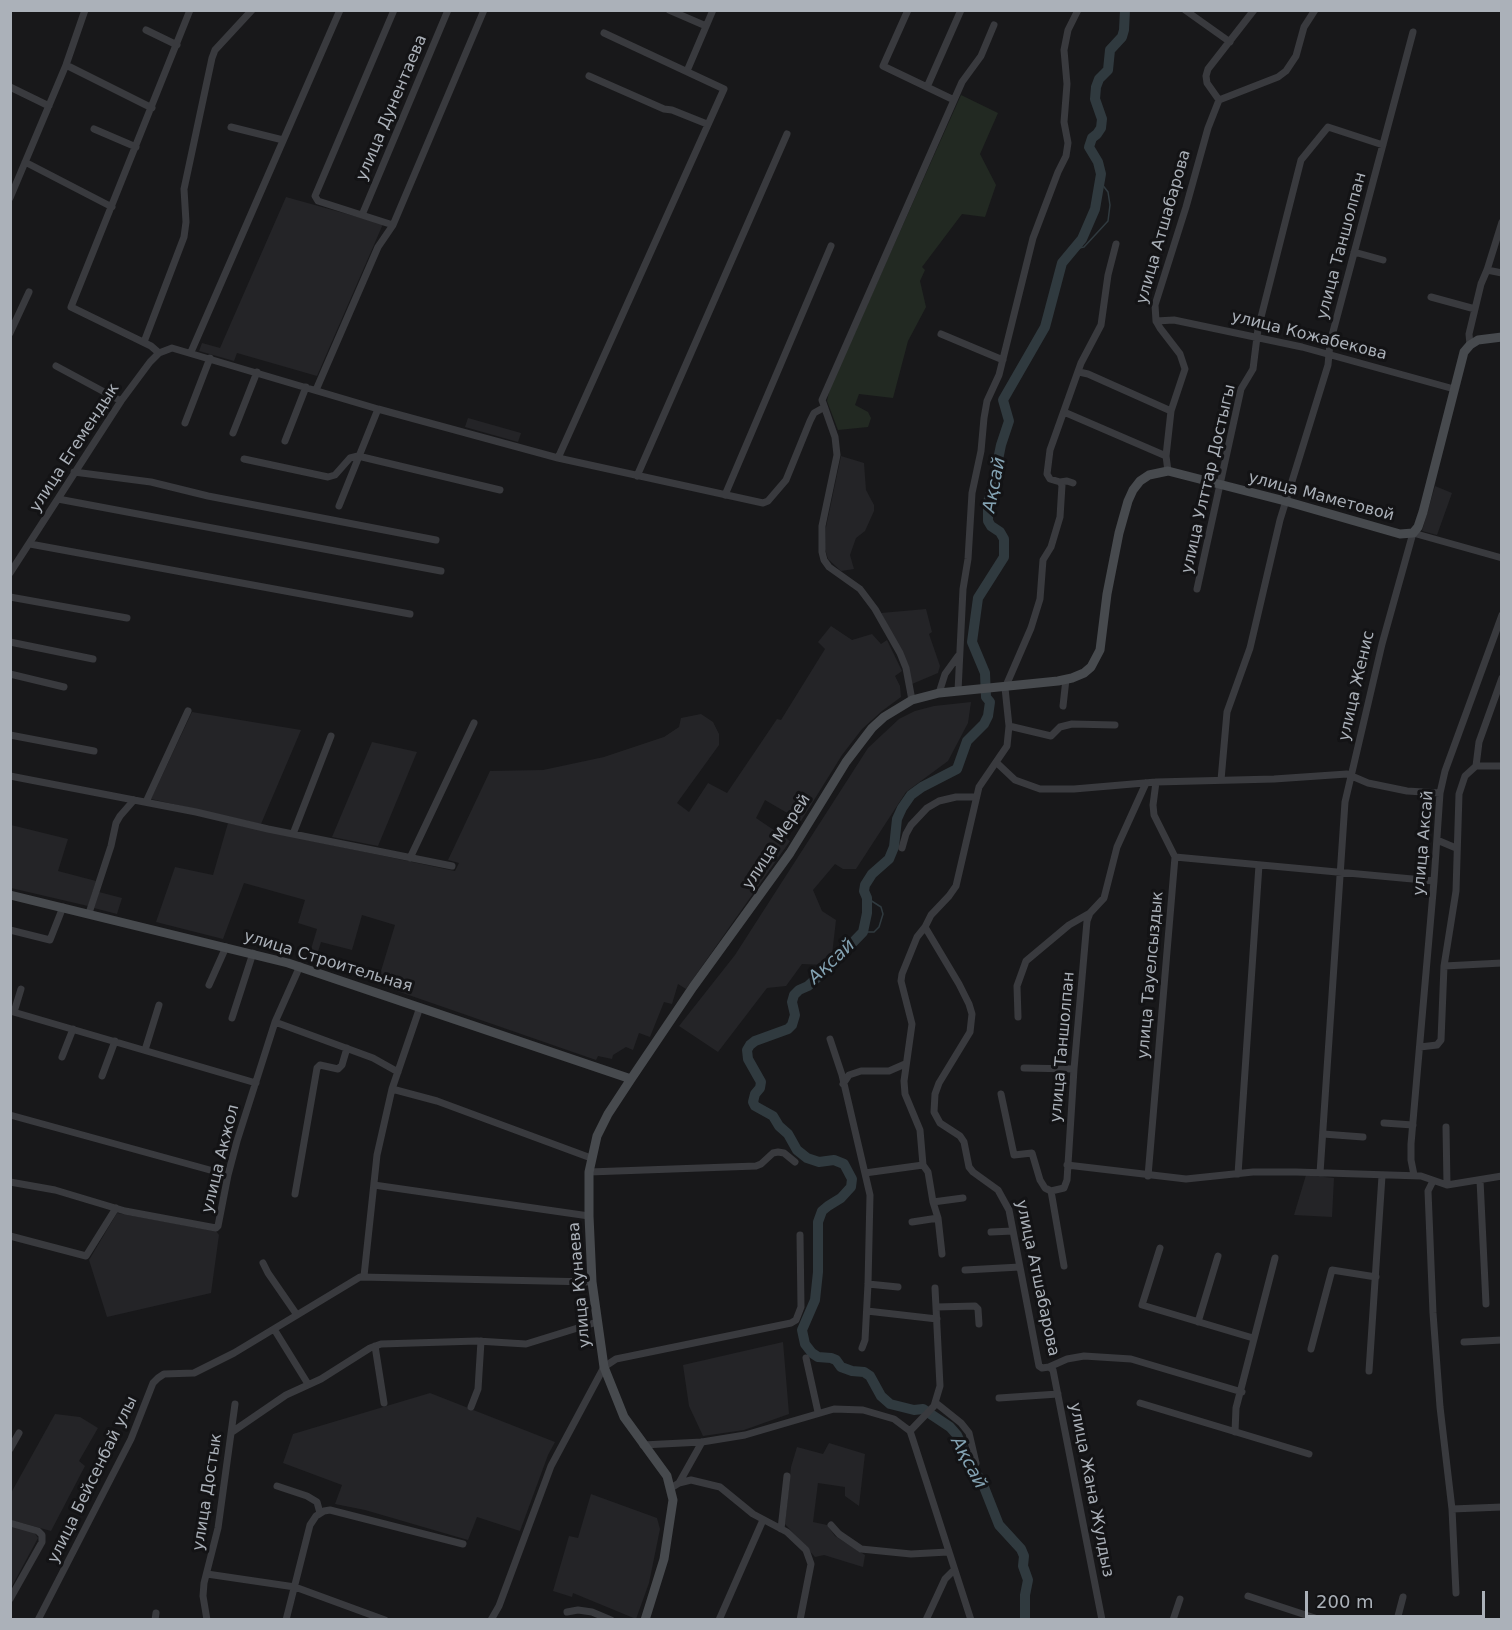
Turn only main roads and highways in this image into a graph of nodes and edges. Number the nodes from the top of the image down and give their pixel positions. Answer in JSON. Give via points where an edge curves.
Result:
{"nodes":[{"id":1,"x":1502,"y":337,"type":"edge"},
{"id":2,"x":1413,"y":533,"type":"joint"},
{"id":3,"x":992,"y":688,"type":"joint"},
{"id":4,"x":10,"y":895,"type":"edge"},
{"id":5,"x":631,"y":1079,"type":"junction"},
{"id":6,"x":645,"y":1620,"type":"edge"}],
"edges":[{"from":1,"to":2,"type":"main road","name":"улица Женис","via":[[1478,340],[1464,352],[1423,512]]},
{"from":2,"to":3,"type":"main road","name":"улица Маметовой","via":[[1400,534],[1168,471],[1149,475],[1133,490],[1119,533],[1100,650],[1091,667],[1066,679]]},
{"from":3,"to":5,"type":"main road","name":"улица Мерей","via":[[912,700],[884,717],[860,743],[772,880]]},
{"from":4,"to":5,"type":"main road","name":"улица Строительная","via":[[300,966]]},
{"from":5,"to":6,"type":"main road","name":"улица Кунаева","via":[[601,1125],[591,1158],[589,1216],[592,1281],[604,1367],[624,1416],[675,1485],[664,1559]]}]}
